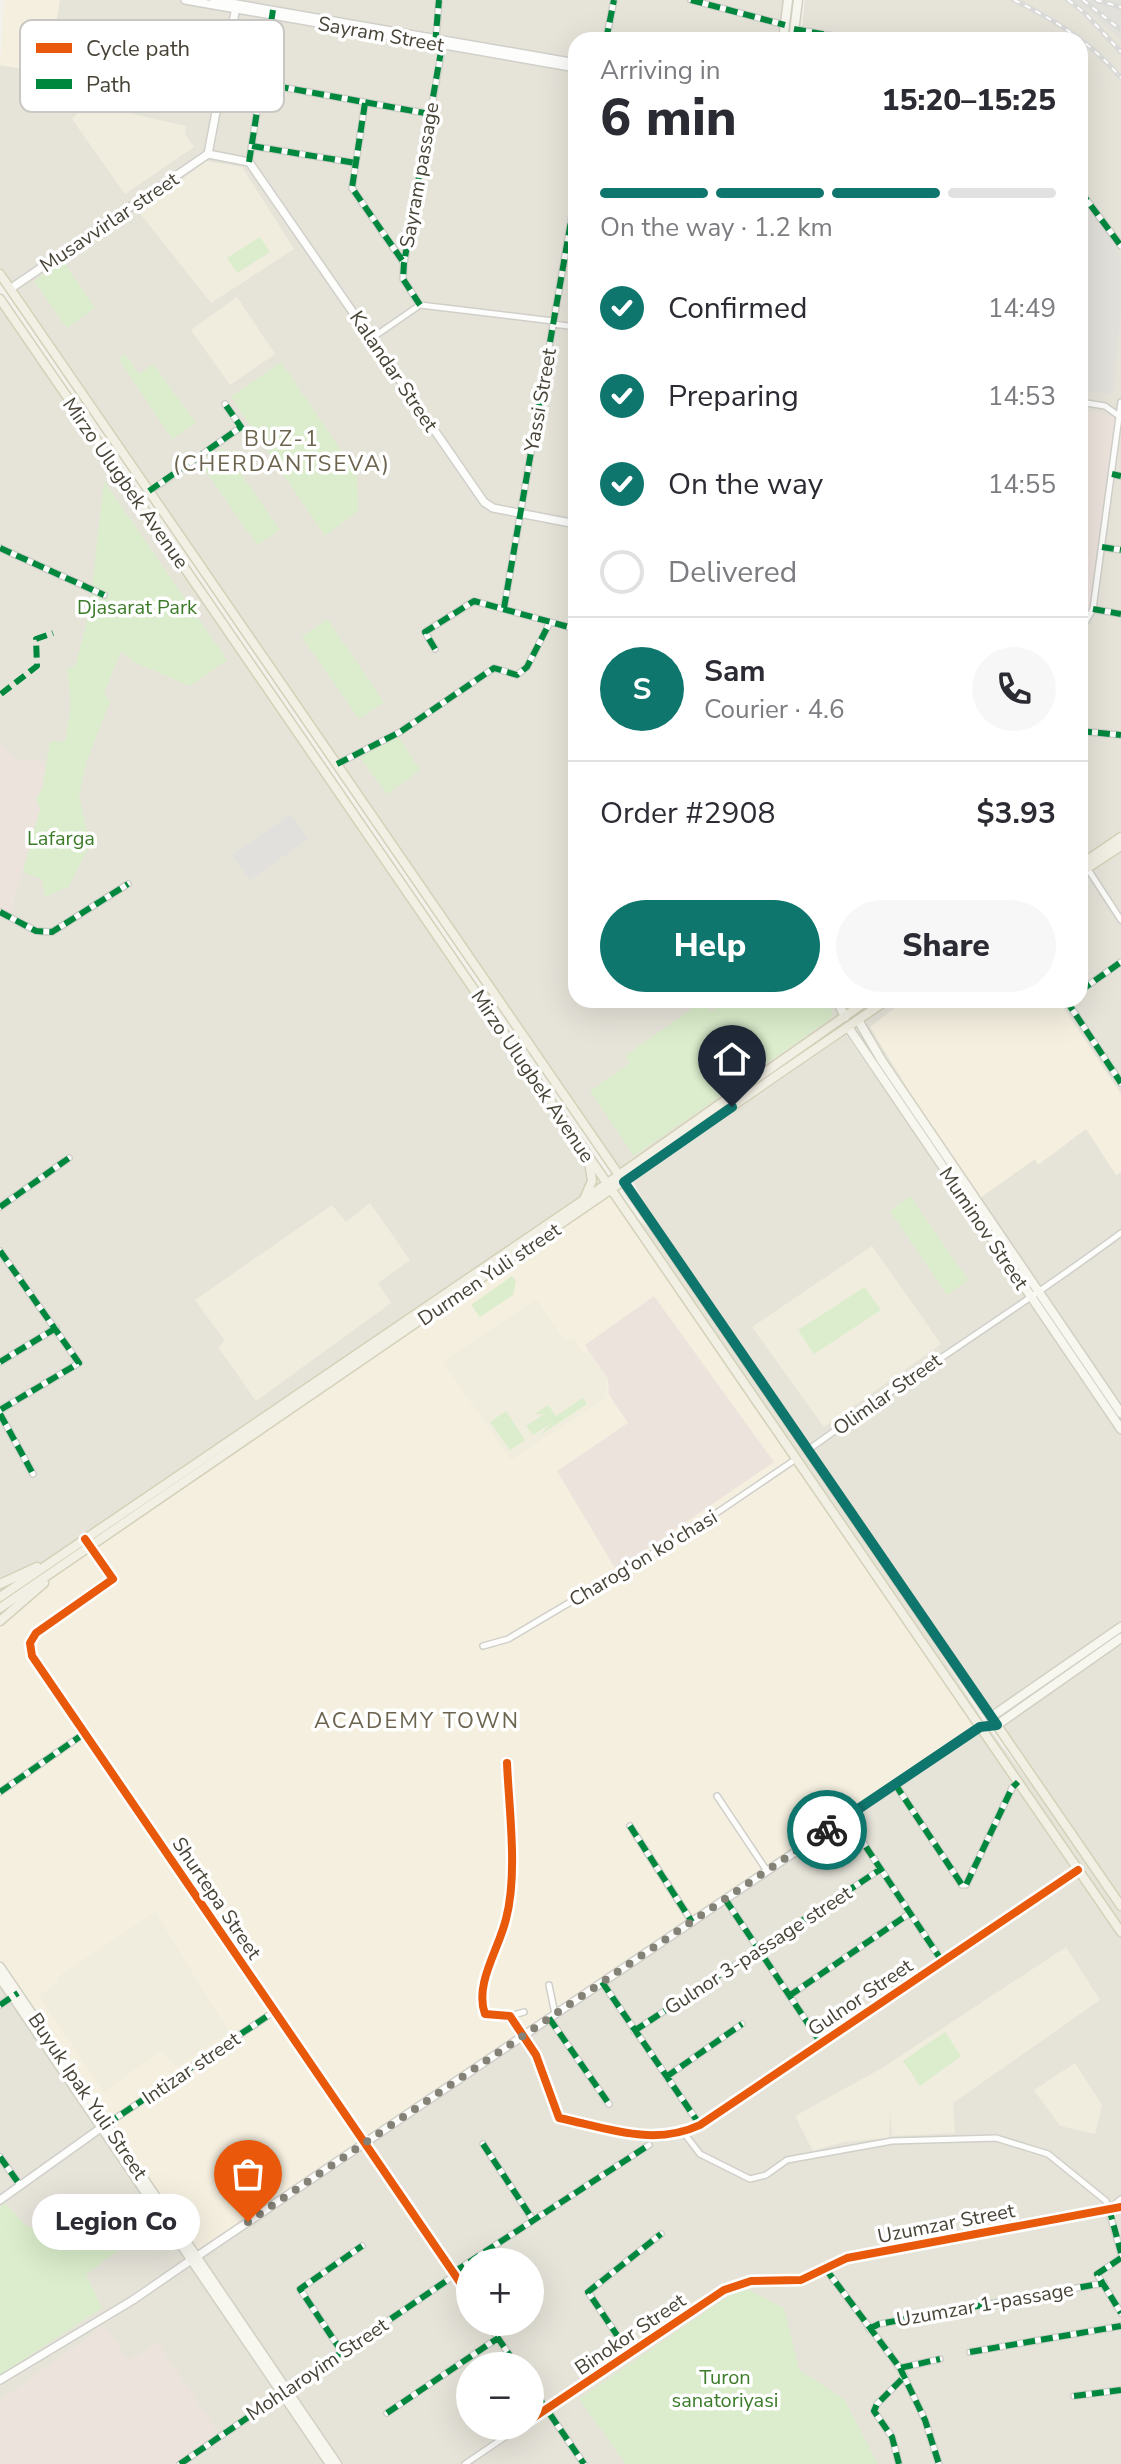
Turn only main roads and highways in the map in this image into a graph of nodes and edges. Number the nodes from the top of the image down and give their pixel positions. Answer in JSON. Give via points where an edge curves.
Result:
{"nodes":[{"id":1,"x":788,"y":0,"type":"edge"},
{"id":2,"x":798,"y":0,"type":"edge"},
{"id":3,"x":784,"y":32,"type":"edge"},
{"id":4,"x":794,"y":32,"type":"edge"},
{"id":5,"x":0,"y":274,"type":"edge"},
{"id":6,"x":0,"y":299,"type":"edge"},
{"id":7,"x":35,"y":325,"type":"junction"},
{"id":8,"x":22,"y":332,"type":"junction"},
{"id":9,"x":346,"y":777,"type":"junction"},
{"id":10,"x":334,"y":785,"type":"junction"},
{"id":11,"x":1121,"y":837,"type":"edge"},
{"id":12,"x":1121,"y":846,"type":"edge"},
{"id":13,"x":1088,"y":861,"type":"edge"},
{"id":14,"x":1088,"y":862,"type":"edge"},
{"id":15,"x":841,"y":1008,"type":"edge"},
{"id":16,"x":875,"y":1008,"type":"edge"},
{"id":17,"x":855,"y":1009,"type":"joint"},
{"id":18,"x":845,"y":1017,"type":"junction"},
{"id":19,"x":858,"y":1020,"type":"junction"},
{"id":20,"x":848,"y":1027,"type":"junction"},
{"id":21,"x":588,"y":1155,"type":"junction"},
{"id":22,"x":621,"y":1178,"type":"junction"},
{"id":23,"x":609,"y":1187,"type":"junction"},
{"id":24,"x":582,"y":1201,"type":"junction"},
{"id":25,"x":1035,"y":1296,"type":"junction"},
{"id":26,"x":761,"y":1382,"type":"junction"},
{"id":27,"x":749,"y":1390,"type":"junction"},
{"id":28,"x":1121,"y":1413,"type":"edge"},
{"id":29,"x":1121,"y":1429,"type":"edge"},
{"id":30,"x":856,"y":1519,"type":"junction"},
{"id":31,"x":843,"y":1527,"type":"junction"},
{"id":32,"x":87,"y":1543,"type":"junction"},
{"id":33,"x":59,"y":1562,"type":"junction"},
{"id":34,"x":0,"y":1584,"type":"edge"},
{"id":35,"x":0,"y":1597,"type":"edge"},
{"id":36,"x":0,"y":1608,"type":"edge"},
{"id":37,"x":0,"y":1621,"type":"edge"},
{"id":38,"x":1121,"y":1627,"type":"edge"},
{"id":39,"x":1121,"y":1638,"type":"edge"},
{"id":40,"x":994,"y":1721,"type":"junction"},
{"id":41,"x":980,"y":1727,"type":"junction"},
{"id":42,"x":1121,"y":1906,"type":"edge"},
{"id":43,"x":1121,"y":1932,"type":"edge"},
{"id":44,"x":0,"y":1967,"type":"edge"},
{"id":45,"x":0,"y":1978,"type":"edge"},
{"id":46,"x":15,"y":1995,"type":"junction"},
{"id":47,"x":284,"y":2392,"type":"junction"},
{"id":48,"x":330,"y":2464,"type":"edge"},
{"id":49,"x":337,"y":2464,"type":"edge"}],
"edges":[{"from":1,"to":3,"type":"main road"},
{"from":2,"to":4,"type":"main road"},
{"from":5,"to":7,"type":"main road","name":"Mirzo Ulugbek Avenue"},
{"from":6,"to":8,"type":"main road","name":"Mirzo Ulugbek Avenue"},
{"from":7,"to":8,"type":"main road"},
{"from":7,"to":9,"type":"main road","name":"Mirzo Ulugbek Avenue"},
{"from":8,"to":10,"type":"main road","name":"Mirzo Ulugbek Avenue"},
{"from":9,"to":10,"type":"main road"},
{"from":9,"to":22,"type":"main road","name":"Mirzo Ulugbek Avenue"},
{"from":10,"to":21,"type":"main road","name":"Mirzo Ulugbek Avenue"},
{"from":11,"to":13,"type":"main road"},
{"from":12,"to":14,"type":"main road"},
{"from":15,"to":18,"type":"main road"},
{"from":16,"to":19,"type":"main road","name":"Durmen Yuli street"},
{"from":17,"to":18,"type":"main road","name":"Durmen Yuli street"},
{"from":17,"to":19,"type":"main road"},
{"from":18,"to":20,"type":"main road"},
{"from":18,"to":22,"type":"main road","name":"Durmen Yuli street"},
{"from":19,"to":20,"type":"main road","name":"Durmen Yuli street"},
{"from":19,"to":25,"type":"main road","name":"Muminov Street"},
{"from":20,"to":22,"type":"main road","name":"Durmen Yuli street"},
{"from":20,"to":25,"type":"main road","name":"Muminov Street"},
{"from":21,"to":23,"type":"main road","name":"Mirzo Ulugbek Avenue"},
{"from":21,"to":24,"type":"main road","via":[[591,1186]]},
{"from":22,"to":23,"type":"main road","name":"Durmen Yuli street"},
{"from":22,"to":26,"type":"main road","name":"Mirzo Ulugbek Avenue"},
{"from":23,"to":24,"type":"main road","name":"Durmen Yuli street"},
{"from":23,"to":27,"type":"main road","name":"Mirzo Ulugbek Avenue"},
{"from":23,"to":32,"type":"main road","name":"Durmen Yuli street","via":[[251,1437]]},
{"from":24,"to":32,"type":"main road","name":"Durmen Yuli street"},
{"from":25,"to":28,"type":"main road","name":"Muminov Street"},
{"from":25,"to":29,"type":"main road","name":"Muminov Street"},
{"from":26,"to":27,"type":"main road"},
{"from":26,"to":30,"type":"main road","name":"Mirzo Ulugbek Avenue"},
{"from":27,"to":31,"type":"main road","name":"Mirzo Ulugbek Avenue"},
{"from":30,"to":31,"type":"main road"},
{"from":30,"to":40,"type":"main road","name":"Mirzo Ulugbek Avenue"},
{"from":31,"to":41,"type":"main road","name":"Mirzo Ulugbek Avenue"},
{"from":32,"to":33,"type":"main road"},
{"from":33,"to":34,"type":"main road"},
{"from":33,"to":35,"type":"main road"},
{"from":33,"to":36,"type":"main road"},
{"from":33,"to":37,"type":"main road"},
{"from":38,"to":40,"type":"main road"},
{"from":39,"to":40,"type":"main road"},
{"from":40,"to":41,"type":"main road"},
{"from":40,"to":42,"type":"main road","name":"Mirzo Ulugbek Avenue"},
{"from":41,"to":43,"type":"main road","name":"Mirzo Ulugbek Avenue"},
{"from":44,"to":46,"type":"main road","name":"Buyuk Ipak Yuli Street"},
{"from":45,"to":46,"type":"main road","name":"Buyuk Ipak Yuli Street"},
{"from":46,"to":47,"type":"main road","name":"Buyuk Ipak Yuli Street"},
{"from":47,"to":48,"type":"main road","name":"Buyuk Ipak Yuli Street"},
{"from":47,"to":49,"type":"main road","name":"Buyuk Ipak Yuli Street"}]}
